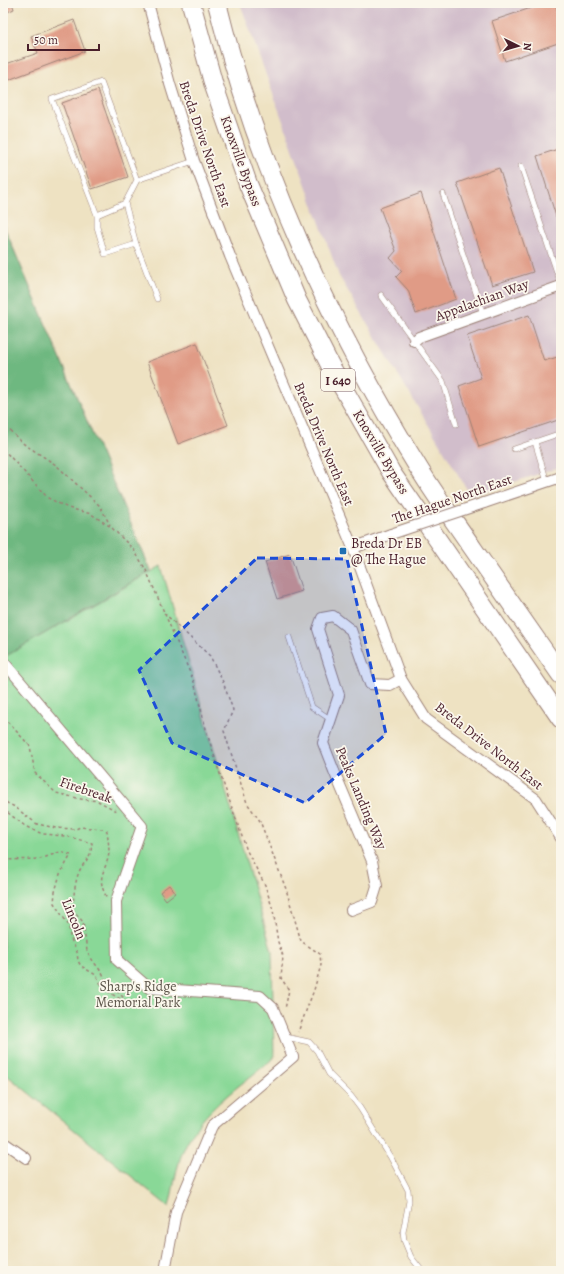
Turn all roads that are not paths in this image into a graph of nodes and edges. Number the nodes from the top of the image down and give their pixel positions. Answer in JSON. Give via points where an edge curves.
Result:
{"nodes":[{"id":1,"x":148,"y":3,"type":"edge"},
{"id":2,"x":191,"y":3,"type":"edge"},
{"id":3,"x":217,"y":3,"type":"edge"},
{"id":4,"x":194,"y":161,"type":"junction"},
{"id":5,"x":521,"y":166,"type":"dead end"},
{"id":6,"x":137,"y":180,"type":"junction"},
{"id":7,"x":443,"y":194,"type":"dead end"},
{"id":8,"x":125,"y":203,"type":"junction"},
{"id":9,"x":98,"y":215,"type":"junction"},
{"id":10,"x":136,"y":244,"type":"junction"},
{"id":11,"x":561,"y":285,"type":"edge"},
{"id":12,"x":381,"y":295,"type":"dead end"},
{"id":13,"x":157,"y":300,"type":"dead end"},
{"id":14,"x":484,"y":314,"type":"junction"},
{"id":15,"x":414,"y":341,"type":"junction"},
{"id":16,"x":456,"y":424,"type":"dead end"},
{"id":17,"x":561,"y":433,"type":"edge"},
{"id":18,"x":535,"y":442,"type":"junction"},
{"id":19,"x":514,"y":450,"type":"dead end"},
{"id":20,"x":561,"y":477,"type":"edge"},
{"id":21,"x":547,"y":482,"type":"junction"},
{"id":22,"x":353,"y":548,"type":"junction"},
{"id":23,"x":289,"y":637,"type":"dead end"},
{"id":24,"x":3,"y":661,"type":"edge"},
{"id":25,"x":561,"y":675,"type":"edge"},
{"id":26,"x":401,"y":679,"type":"junction"},
{"id":27,"x":330,"y":719,"type":"junction"},
{"id":28,"x":561,"y":719,"type":"edge"},
{"id":29,"x":561,"y":838,"type":"edge"},
{"id":30,"x":351,"y":910,"type":"dead end"},
{"id":31,"x":285,"y":1037,"type":"junction"},
{"id":32,"x":3,"y":1142,"type":"edge"},
{"id":33,"x":26,"y":1158,"type":"dead end"},
{"id":34,"x":166,"y":1271,"type":"edge"},
{"id":35,"x":422,"y":1271,"type":"edge"}],
"edges":[{"from":1,"to":4,"type":"street","name":"Breda Drive North East"},
{"from":2,"to":28,"type":"highway","name":"Knoxville Bypass","number":"I 640","via":[[214,86],[248,184],[297,300],[330,365],[391,472]]},
{"from":3,"to":25,"type":"highway","name":"Knoxville Bypass","number":"I 640","via":[[268,166],[339,326],[419,469]]},
{"from":4,"to":6,"type":"lane"},
{"from":4,"to":22,"type":"street","name":"Breda Drive North East","via":[[230,256]]},
{"from":5,"to":11,"type":"lane"},
{"from":6,"to":8,"type":"lane"},
{"from":6,"to":9,"type":"lane","via":[[101,82],[52,98]]},
{"from":7,"to":14,"type":"lane"},
{"from":8,"to":9,"type":"lane"},
{"from":8,"to":10,"type":"lane"},
{"from":9,"to":10,"type":"lane","via":[[96,227],[105,254]]},
{"from":10,"to":13,"type":"lane"},
{"from":11,"to":14,"type":"street","name":"Appalachian Way"},
{"from":12,"to":15,"type":"lane"},
{"from":14,"to":15,"type":"street","name":"Appalachian Way"},
{"from":15,"to":16,"type":"lane","via":[[443,381]]},
{"from":17,"to":18,"type":"lane"},
{"from":18,"to":19,"type":"lane"},
{"from":18,"to":21,"type":"lane"},
{"from":20,"to":21,"type":"street","name":"The Hague North East"},
{"from":21,"to":22,"type":"street","name":"The Hague North East","bridge":true},
{"from":22,"to":26,"type":"street","name":"Breda Drive North East"},
{"from":23,"to":27,"type":"lane","via":[[312,707]]},
{"from":24,"to":31,"type":"street","via":[[142,826],[116,901],[117,960],[149,988],[260,996],[273,1008]]},
{"from":26,"to":27,"type":"street","name":"Peaks Landing Way","via":[[390,685],[370,684],[351,630],[334,616],[322,618],[318,630],[339,695]]},
{"from":26,"to":29,"type":"street","name":"Breda Drive North East","via":[[426,719],[536,799]]},
{"from":27,"to":30,"type":"street","name":"Peaks Landing Way","via":[[323,743],[372,861],[376,886],[372,902]]},
{"from":31,"to":34,"type":"street","via":[[292,1057],[212,1126],[176,1212]]},
{"from":31,"to":35,"type":"lane","via":[[309,1042],[328,1074],[360,1108],[391,1158],[408,1190],[404,1240],[411,1257]]},
{"from":32,"to":33,"type":"street"}]}
